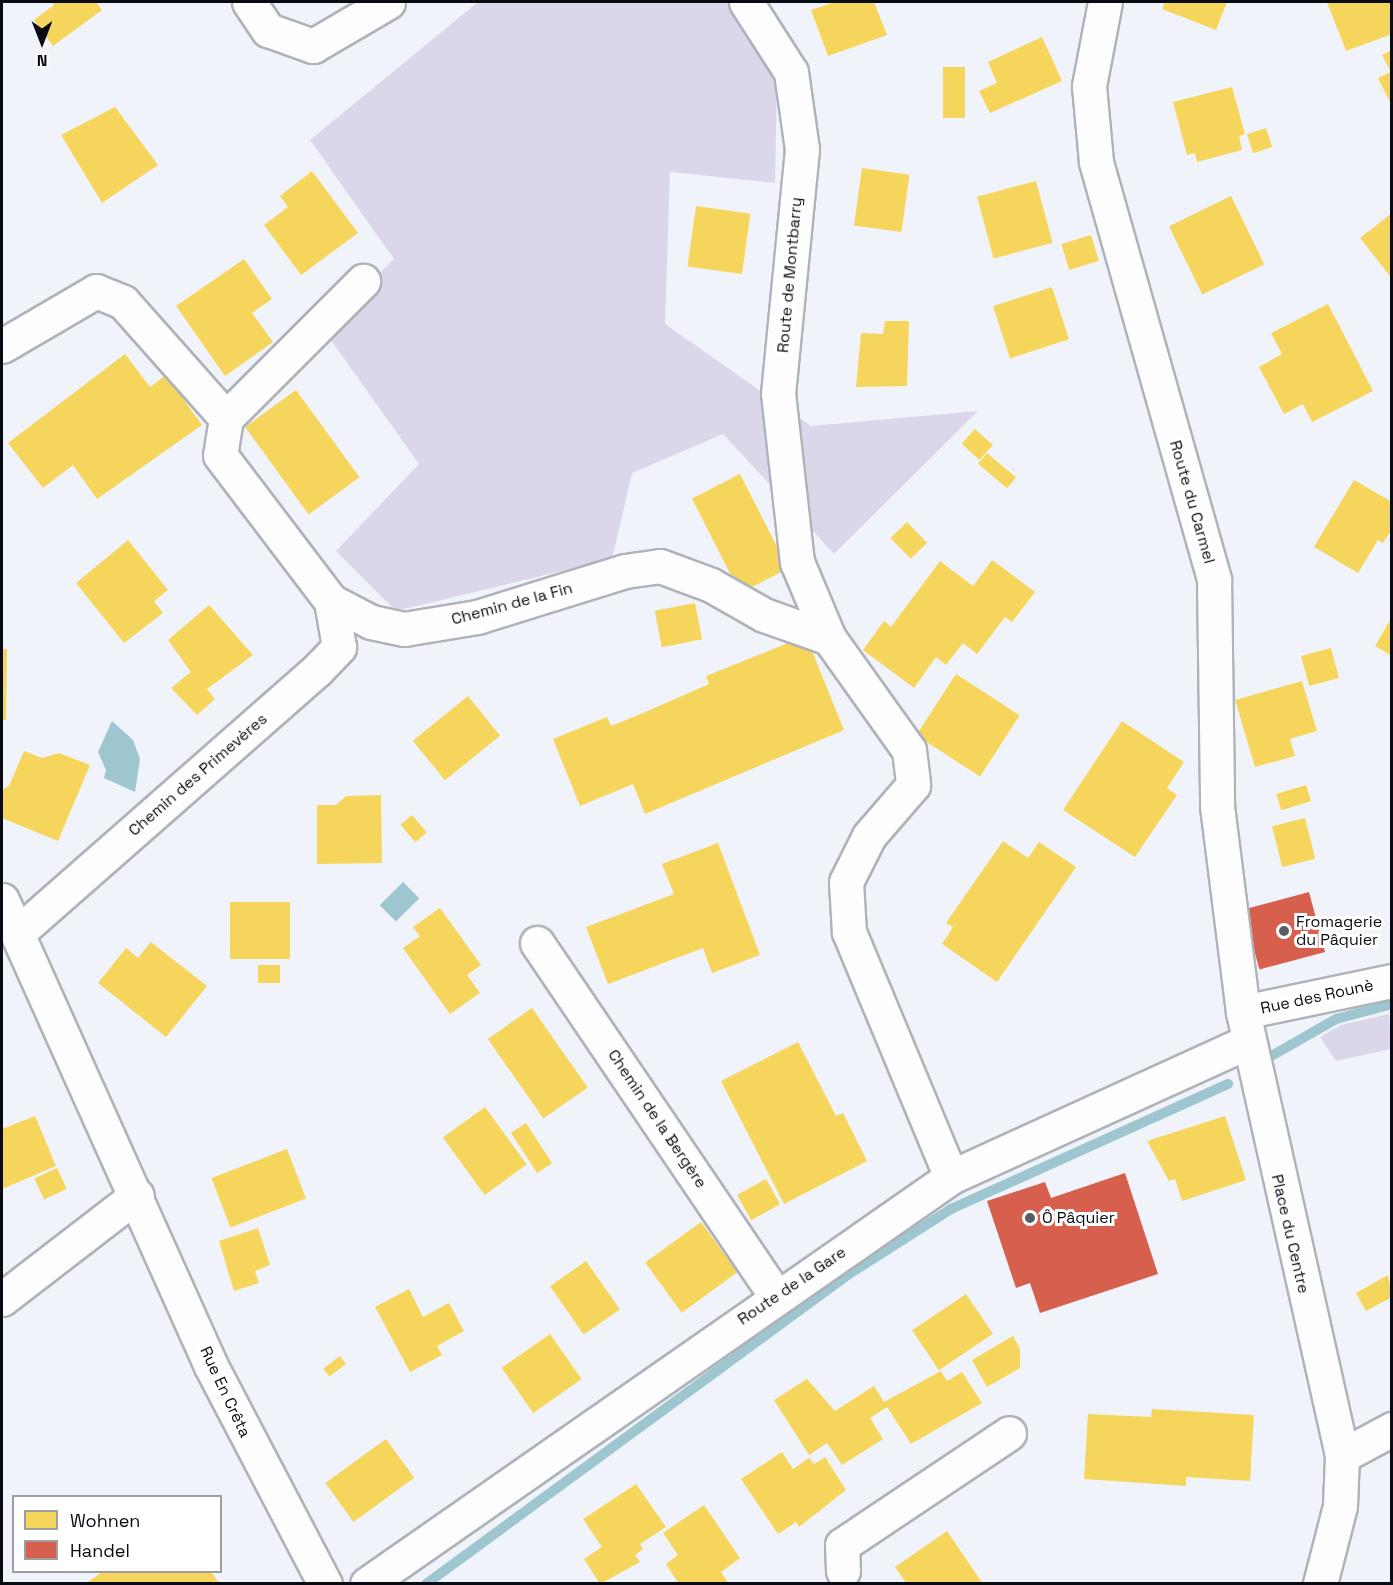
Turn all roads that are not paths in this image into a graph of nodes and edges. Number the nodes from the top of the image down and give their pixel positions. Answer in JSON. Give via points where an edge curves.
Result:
{"nodes":[{"id":1,"x":249,"y":2,"type":"edge"},
{"id":2,"x":388,"y":2,"type":"edge"},
{"id":3,"x":746,"y":2,"type":"edge"},
{"id":4,"x":1105,"y":2,"type":"edge"},
{"id":5,"x":363,"y":281,"type":"dead end"},
{"id":6,"x":2,"y":346,"type":"edge"},
{"id":7,"x":226,"y":418,"type":"junction"},
{"id":8,"x":331,"y":602,"type":"junction"},
{"id":9,"x":829,"y":638,"type":"junction"},
{"id":10,"x":2,"y":900,"type":"edge"},
{"id":11,"x":20,"y":932,"type":"junction"},
{"id":12,"x":537,"y":942,"type":"dead end"},
{"id":13,"x":1392,"y":981,"type":"edge"},
{"id":14,"x":1245,"y":1027,"type":"junction"},
{"id":15,"x":951,"y":1177,"type":"junction"},
{"id":16,"x":137,"y":1195,"type":"junction"},
{"id":17,"x":776,"y":1296,"type":"junction"},
{"id":18,"x":2,"y":1299,"type":"edge"},
{"id":19,"x":1392,"y":1429,"type":"edge"},
{"id":20,"x":1009,"y":1433,"type":"dead end"},
{"id":21,"x":1342,"y":1456,"type":"junction"},
{"id":22,"x":844,"y":1579,"type":"edge"},
{"id":23,"x":325,"y":1584,"type":"edge"},
{"id":24,"x":367,"y":1584,"type":"edge"},
{"id":25,"x":1320,"y":1584,"type":"edge"}],
"edges":[{"from":1,"to":2,"type":"street","via":[[268,30],[313,46]]},
{"from":3,"to":9,"type":"street","name":"Route de Montbarry","via":[[791,72],[802,149],[778,393],[797,562]]},
{"from":4,"to":14,"type":"street","name":"Route du Carmel","via":[[1089,86],[1096,162],[1215,580],[1216,806]]},
{"from":5,"to":7,"type":"street"},
{"from":6,"to":7,"type":"street","via":[[96,291],[123,302]]},
{"from":7,"to":8,"type":"street","name":"Chemin de la Fin","via":[[220,455]]},
{"from":8,"to":9,"type":"street","name":"Chemin de la Fin","via":[[370,622],[404,629],[477,617],[624,571],[660,566],[711,585],[764,615]]},
{"from":8,"to":11,"type":"street","name":"Chemin des Primevères","via":[[339,647],[318,670]]},
{"from":9,"to":15,"type":"street","name":"Route de Montbarry","via":[[909,750],[913,785],[869,836],[846,882],[849,932]]},
{"from":10,"to":11,"type":"street","name":"Rue En Crêta"},
{"from":11,"to":16,"type":"street","name":"Rue En Crêta"},
{"from":12,"to":17,"type":"street","name":"Chemin de la Bergère"},
{"from":13,"to":14,"type":"street","name":"Rue des Rounè"},
{"from":14,"to":15,"type":"street","name":"Route de la Gare"},
{"from":14,"to":21,"type":"street","name":"Place du Centre"},
{"from":15,"to":17,"type":"street","name":"Route de la Gare"},
{"from":16,"to":18,"type":"street"},
{"from":16,"to":23,"type":"street","name":"Rue En Crêta","via":[[211,1366]]},
{"from":17,"to":24,"type":"street","name":"Route de la Gare"},
{"from":19,"to":21,"type":"street"},
{"from":20,"to":22,"type":"street","via":[[842,1545]]},
{"from":21,"to":25,"type":"street","name":"Place du Centre","via":[[1340,1506]]}]}
